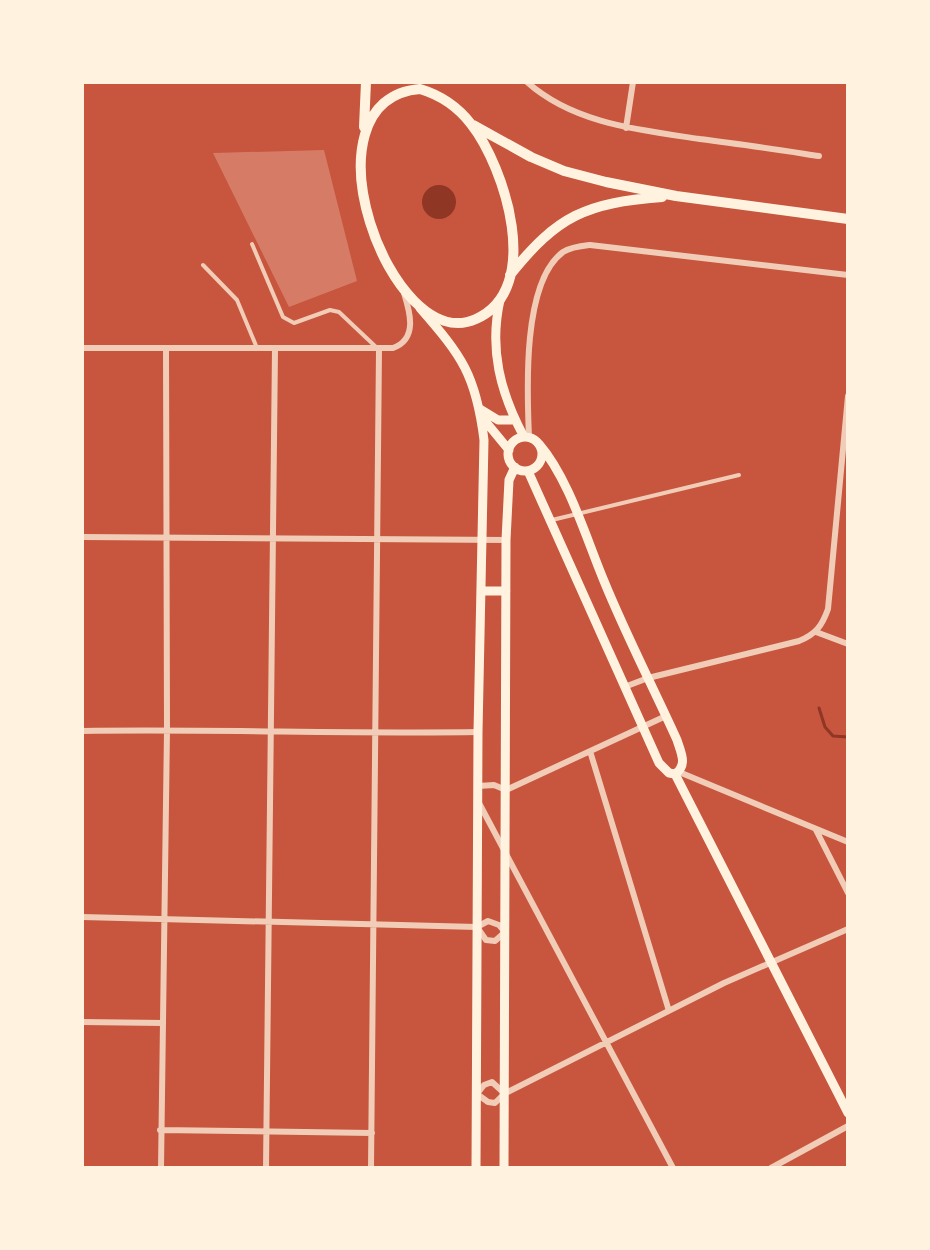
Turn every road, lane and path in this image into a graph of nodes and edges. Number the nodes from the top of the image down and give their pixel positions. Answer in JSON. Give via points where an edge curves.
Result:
{"nodes":[{"id":1,"x":366,"y":82,"type":"edge"},
{"id":2,"x":428,"y":82,"type":"edge"},
{"id":3,"x":527,"y":82,"type":"edge"},
{"id":4,"x":633,"y":82,"type":"edge"},
{"id":5,"x":436,"y":93,"type":"junction"},
{"id":6,"x":471,"y":123,"type":"junction"},
{"id":7,"x":626,"y":128,"type":"junction"},
{"id":8,"x":363,"y":132,"type":"junction"},
{"id":9,"x":819,"y":156,"type":"dead end"},
{"id":10,"x":676,"y":196,"type":"junction"},
{"id":11,"x":848,"y":219,"type":"edge"},
{"id":12,"x":252,"y":244,"type":"dead end"},
{"id":13,"x":203,"y":265,"type":"dead end"},
{"id":14,"x":848,"y":275,"type":"edge"},
{"id":15,"x":508,"y":278,"type":"junction"},
{"id":16,"x":404,"y":291,"type":"junction"},
{"id":17,"x":500,"y":300,"type":"junction"},
{"id":18,"x":417,"y":303,"type":"junction"},
{"id":19,"x":82,"y":348,"type":"edge"},
{"id":20,"x":166,"y":348,"type":"junction"},
{"id":21,"x":257,"y":349,"type":"junction"},
{"id":22,"x":275,"y":349,"type":"junction"},
{"id":23,"x":379,"y":350,"type":"junction"},
{"id":24,"x":848,"y":396,"type":"edge"},
{"id":25,"x":481,"y":413,"type":"junction"},
{"id":26,"x":515,"y":420,"type":"junction"},
{"id":27,"x":526,"y":437,"type":"junction"},
{"id":28,"x":539,"y":444,"type":"junction"},
{"id":29,"x":509,"y":450,"type":"junction"},
{"id":30,"x":514,"y":467,"type":"junction"},
{"id":31,"x":528,"y":471,"type":"junction"},
{"id":32,"x":740,"y":475,"type":"dead end"},
{"id":33,"x":576,"y":513,"type":"junction"},
{"id":34,"x":551,"y":520,"type":"junction"},
{"id":35,"x":166,"y":536,"type":"junction"},
{"id":36,"x":82,"y":537,"type":"edge"},
{"id":37,"x":272,"y":537,"type":"junction"},
{"id":38,"x":377,"y":538,"type":"junction"},
{"id":39,"x":483,"y":540,"type":"junction"},
{"id":40,"x":506,"y":540,"type":"junction"},
{"id":41,"x":481,"y":591,"type":"junction"},
{"id":42,"x":506,"y":591,"type":"junction"},
{"id":43,"x":816,"y":632,"type":"junction"},
{"id":44,"x":848,"y":644,"type":"edge"},
{"id":45,"x":648,"y":678,"type":"junction"},
{"id":46,"x":627,"y":686,"type":"junction"},
{"id":47,"x":666,"y":716,"type":"junction"},
{"id":48,"x":644,"y":726,"type":"junction"},
{"id":49,"x":167,"y":730,"type":"junction"},
{"id":50,"x":270,"y":730,"type":"junction"},
{"id":51,"x":82,"y":731,"type":"edge"},
{"id":52,"x":478,"y":732,"type":"junction"},
{"id":53,"x":375,"y":734,"type":"junction"},
{"id":54,"x":590,"y":751,"type":"junction"},
{"id":55,"x":677,"y":773,"type":"junction"},
{"id":56,"x":478,"y":786,"type":"junction"},
{"id":57,"x":506,"y":790,"type":"junction"},
{"id":58,"x":478,"y":803,"type":"junction"},
{"id":59,"x":816,"y":830,"type":"junction"},
{"id":60,"x":848,"y":842,"type":"edge"},
{"id":61,"x":504,"y":851,"type":"junction"},
{"id":62,"x":848,"y":893,"type":"edge"},
{"id":63,"x":82,"y":917,"type":"edge"},
{"id":64,"x":164,"y":921,"type":"junction"},
{"id":65,"x":269,"y":923,"type":"junction"},
{"id":66,"x":374,"y":925,"type":"junction"},
{"id":67,"x":477,"y":927,"type":"junction"},
{"id":68,"x":848,"y":930,"type":"edge"},
{"id":69,"x":505,"y":932,"type":"junction"},
{"id":70,"x":770,"y":963,"type":"junction"},
{"id":71,"x":669,"y":1011,"type":"junction"},
{"id":72,"x":82,"y":1022,"type":"edge"},
{"id":73,"x":163,"y":1023,"type":"junction"},
{"id":74,"x":606,"y":1042,"type":"junction"},
{"id":75,"x":477,"y":1094,"type":"junction"},
{"id":76,"x":504,"y":1094,"type":"junction"},
{"id":77,"x":846,"y":1107,"type":"edge"},
{"id":78,"x":848,"y":1126,"type":"edge"},
{"id":79,"x":160,"y":1130,"type":"junction"},
{"id":80,"x":266,"y":1132,"type":"junction"},
{"id":81,"x":372,"y":1133,"type":"junction"},
{"id":82,"x":161,"y":1167,"type":"edge"},
{"id":83,"x":266,"y":1167,"type":"edge"},
{"id":84,"x":372,"y":1167,"type":"edge"},
{"id":85,"x":476,"y":1167,"type":"edge"},
{"id":86,"x":504,"y":1167,"type":"edge"},
{"id":87,"x":673,"y":1167,"type":"edge"},
{"id":88,"x":771,"y":1167,"type":"edge"}],
"edges":[{"from":1,"to":8,"type":"main road"},
{"from":2,"to":5,"type":"main road"},
{"from":3,"to":7,"type":"street","via":[[582,116]]},
{"from":4,"to":7,"type":"street"},
{"from":5,"to":6,"type":"main road"},
{"from":5,"to":8,"type":"main road","via":[[406,90],[388,98],[376,109]]},
{"from":6,"to":10,"type":"main road","via":[[564,171]]},
{"from":6,"to":15,"type":"main road","via":[[503,182],[512,224],[513,256]]},
{"from":7,"to":9,"type":"street"},
{"from":8,"to":16,"type":"main road","via":[[361,177],[370,224]]},
{"from":10,"to":11,"type":"main road"},
{"from":10,"to":15,"type":"main road","via":[[589,208],[564,220],[532,248]]},
{"from":12,"to":23,"type":"lane","via":[[283,317],[294,323],[330,310],[339,312]]},
{"from":13,"to":21,"type":"lane","via":[[237,300]]},
{"from":14,"to":27,"type":"street","via":[[590,245],[564,252],[546,274],[531,325]]},
{"from":15,"to":17,"type":"main road"},
{"from":16,"to":18,"type":"main road"},
{"from":16,"to":23,"type":"street","via":[[411,321],[408,333],[398,346]]},
{"from":17,"to":18,"type":"main road","via":[[476,320],[465,322],[440,319]]},
{"from":17,"to":26,"type":"main road","via":[[494,348],[500,381]]},
{"from":18,"to":25,"type":"main road","via":[[460,357],[478,395]]},
{"from":19,"to":20,"type":"street"},
{"from":20,"to":21,"type":"street"},
{"from":20,"to":35,"type":"street"},
{"from":21,"to":22,"type":"street"},
{"from":22,"to":23,"type":"street"},
{"from":22,"to":37,"type":"street"},
{"from":23,"to":38,"type":"street"},
{"from":24,"to":43,"type":"street","via":[[828,609]]},
{"from":25,"to":26,"type":"main road","via":[[498,420]]},
{"from":25,"to":29,"type":"main road"},
{"from":25,"to":39,"type":"main road","via":[[485,465]]},
{"from":26,"to":27,"type":"main road"},
{"from":27,"to":28,"type":"main road"},
{"from":27,"to":29,"type":"main road","via":[[514,441]]},
{"from":28,"to":31,"type":"main road","via":[[542,460]]},
{"from":28,"to":33,"type":"main road"},
{"from":29,"to":30,"type":"main road"},
{"from":30,"to":31,"type":"main road"},
{"from":30,"to":40,"type":"main road","via":[[509,480]]},
{"from":31,"to":34,"type":"main road"},
{"from":32,"to":33,"type":"lane"},
{"from":33,"to":34,"type":"lane"},
{"from":33,"to":45,"type":"main road"},
{"from":34,"to":46,"type":"main road"},
{"from":35,"to":36,"type":"street"},
{"from":35,"to":37,"type":"street"},
{"from":35,"to":49,"type":"street"},
{"from":37,"to":38,"type":"street"},
{"from":37,"to":50,"type":"street"},
{"from":38,"to":39,"type":"street"},
{"from":38,"to":53,"type":"street"},
{"from":39,"to":40,"type":"street"},
{"from":39,"to":41,"type":"main road"},
{"from":40,"to":42,"type":"main road"},
{"from":41,"to":42,"type":"main road"},
{"from":41,"to":52,"type":"main road"},
{"from":42,"to":57,"type":"main road"},
{"from":43,"to":44,"type":"street"},
{"from":43,"to":45,"type":"street","via":[[799,641]]},
{"from":45,"to":46,"type":"street"},
{"from":45,"to":47,"type":"main road"},
{"from":46,"to":48,"type":"main road"},
{"from":47,"to":48,"type":"street"},
{"from":47,"to":55,"type":"main road","via":[[683,761]]},
{"from":48,"to":54,"type":"street"},
{"from":48,"to":55,"type":"main road","via":[[659,763],[669,773]]},
{"from":49,"to":50,"type":"street"},
{"from":49,"to":51,"type":"street"},
{"from":49,"to":64,"type":"street"},
{"from":50,"to":53,"type":"street"},
{"from":50,"to":65,"type":"street"},
{"from":52,"to":53,"type":"street"},
{"from":52,"to":56,"type":"main road"},
{"from":53,"to":66,"type":"street"},
{"from":54,"to":57,"type":"street"},
{"from":54,"to":71,"type":"street"},
{"from":55,"to":59,"type":"street"},
{"from":55,"to":70,"type":"main road"},
{"from":56,"to":57,"type":"street","via":[[494,785]]},
{"from":56,"to":58,"type":"main road"},
{"from":57,"to":61,"type":"main road"},
{"from":58,"to":61,"type":"street"},
{"from":58,"to":67,"type":"main road"},
{"from":59,"to":60,"type":"street"},
{"from":59,"to":62,"type":"street"},
{"from":61,"to":69,"type":"main road"},
{"from":61,"to":74,"type":"street"},
{"from":63,"to":64,"type":"street"},
{"from":64,"to":65,"type":"street"},
{"from":64,"to":73,"type":"street"},
{"from":65,"to":66,"type":"street"},
{"from":65,"to":80,"type":"street"},
{"from":66,"to":67,"type":"street"},
{"from":66,"to":81,"type":"street"},
{"from":67,"to":69,"type":"street","via":[[492,921]]},
{"from":67,"to":69,"type":"street","via":[[489,942],[498,940]]},
{"from":67,"to":75,"type":"main road"},
{"from":68,"to":70,"type":"street"},
{"from":69,"to":76,"type":"main road"},
{"from":70,"to":71,"type":"street"},
{"from":70,"to":77,"type":"main road"},
{"from":71,"to":74,"type":"street"},
{"from":72,"to":73,"type":"street"},
{"from":73,"to":79,"type":"street"},
{"from":74,"to":76,"type":"street"},
{"from":74,"to":87,"type":"street"},
{"from":75,"to":76,"type":"street","via":[[493,1103]]},
{"from":75,"to":76,"type":"street","via":[[492,1082]]},
{"from":75,"to":85,"type":"main road"},
{"from":76,"to":86,"type":"main road"},
{"from":78,"to":88,"type":"street"},
{"from":79,"to":80,"type":"street"},
{"from":79,"to":82,"type":"street"},
{"from":80,"to":81,"type":"street"},
{"from":80,"to":83,"type":"street"},
{"from":81,"to":84,"type":"street"}]}
